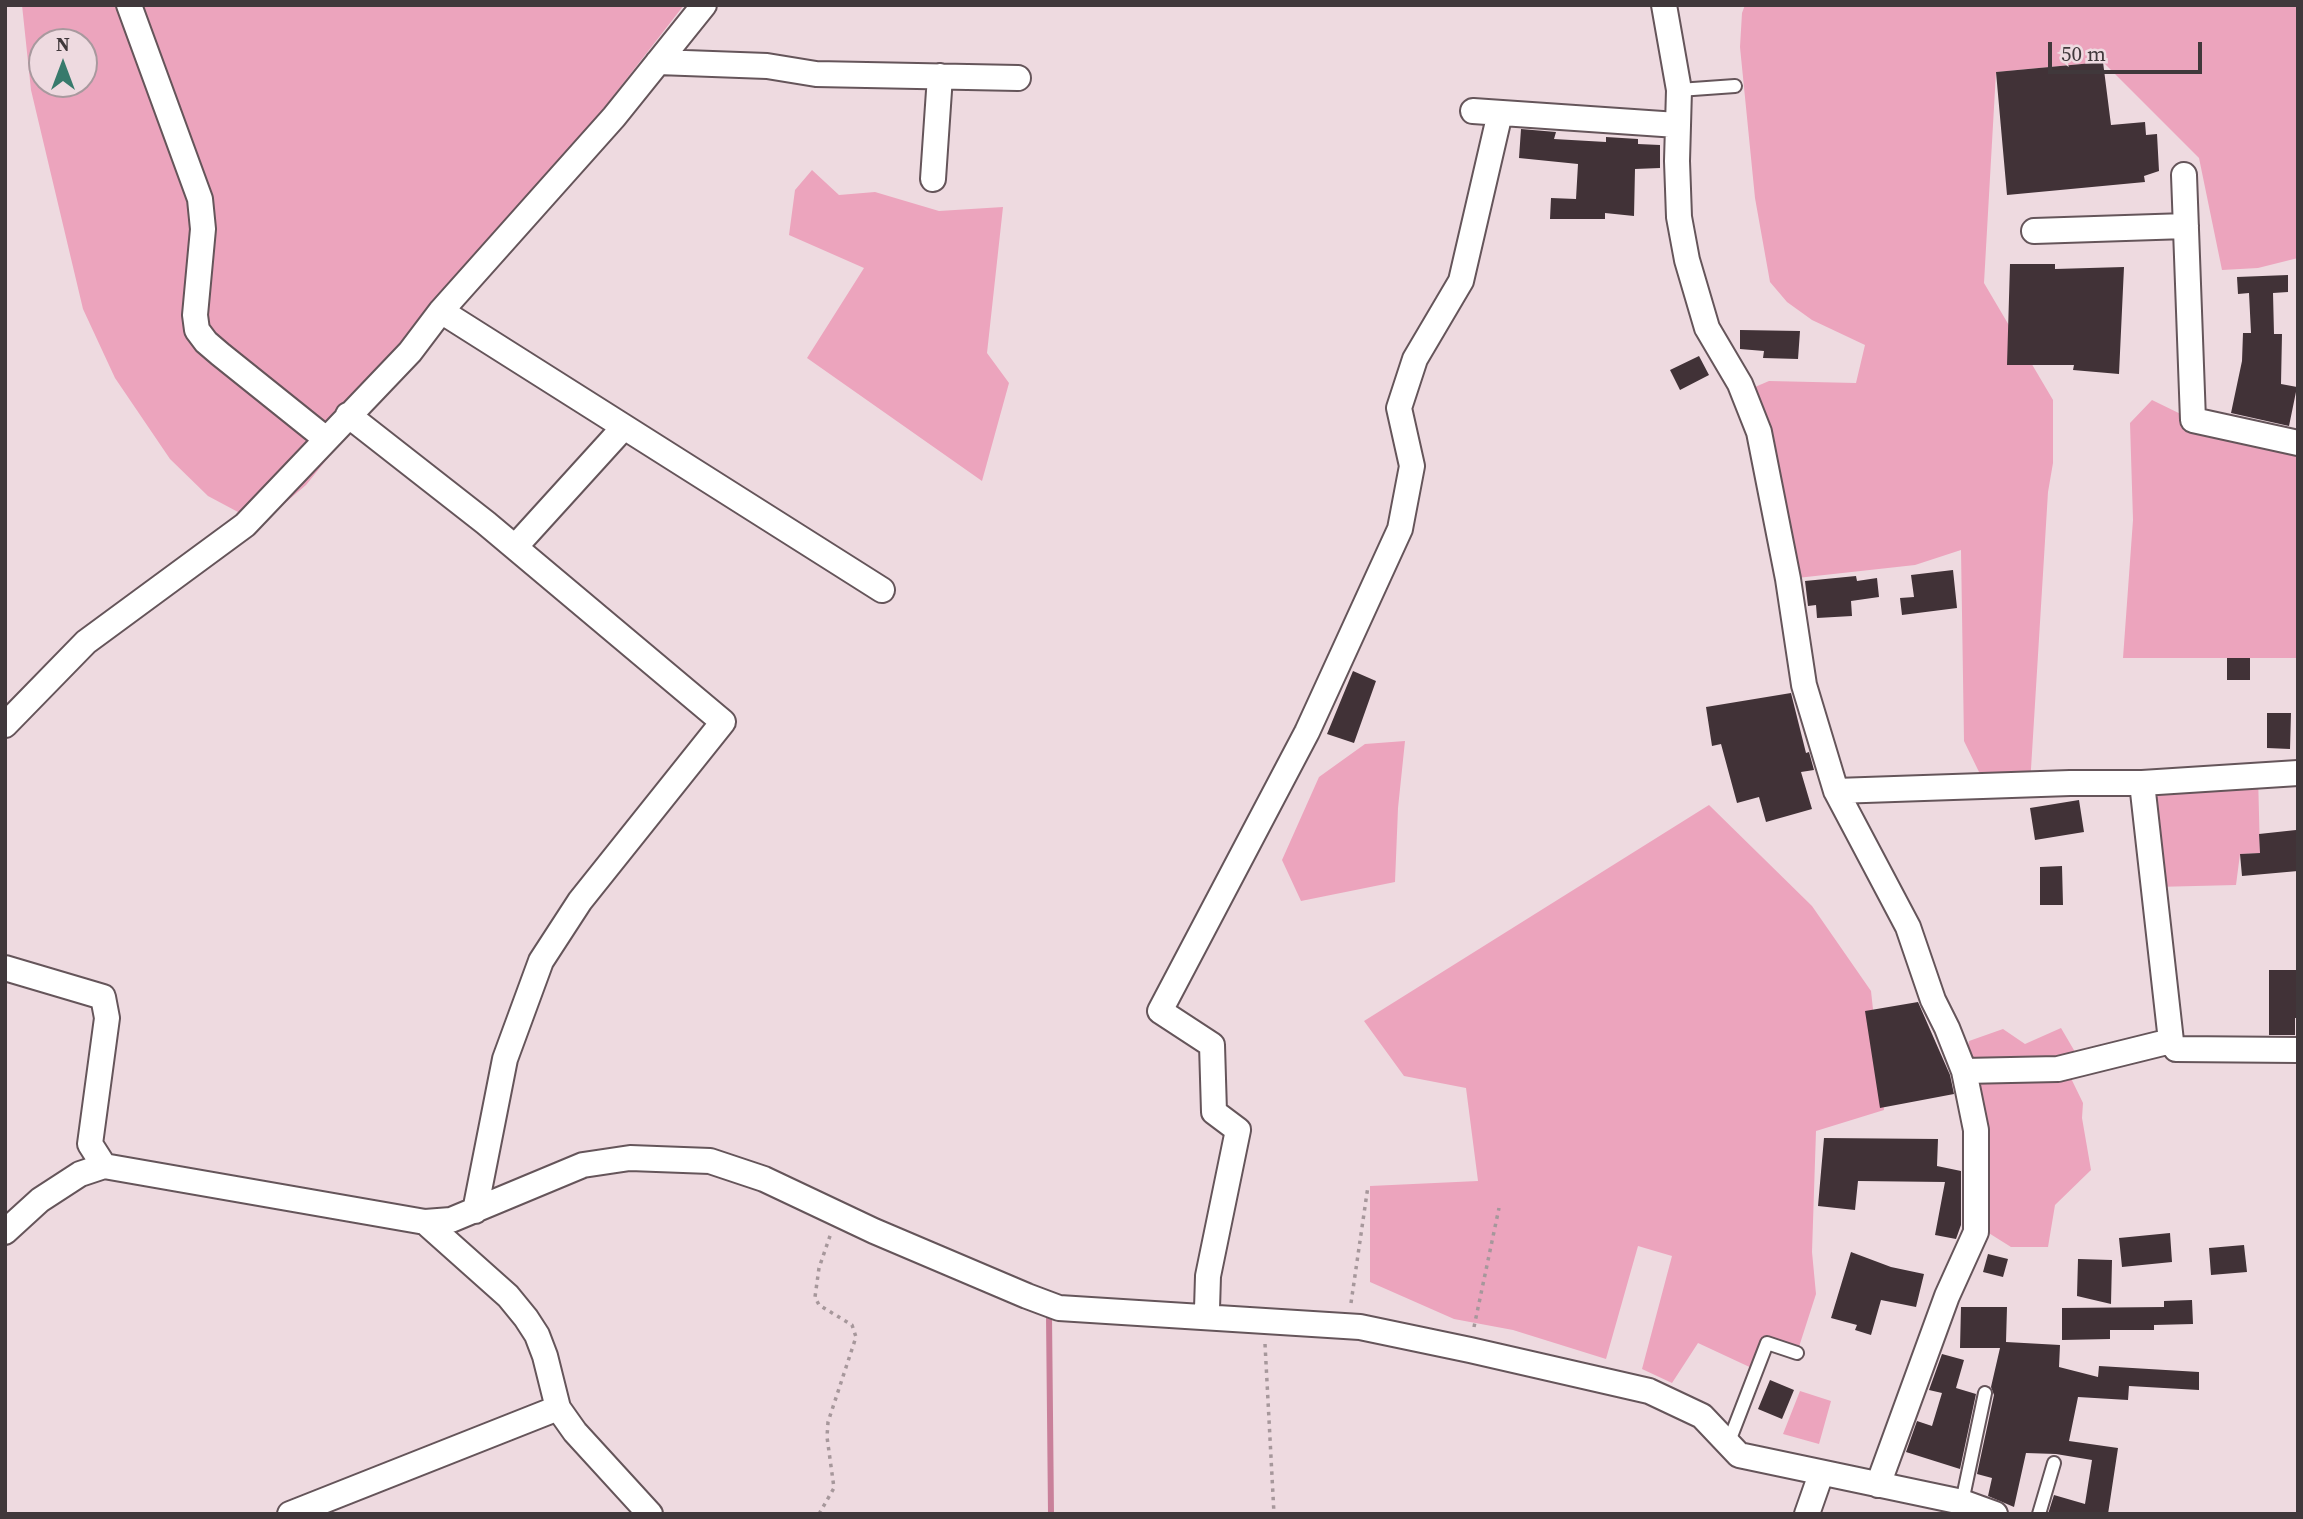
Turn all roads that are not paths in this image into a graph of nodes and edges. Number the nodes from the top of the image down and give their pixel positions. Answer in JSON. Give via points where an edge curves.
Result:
{"nodes":[{"id":1,"x":129,"y":5,"type":"edge"},
{"id":2,"x":704,"y":5,"type":"edge"},
{"id":3,"x":1664,"y":5,"type":"edge"},
{"id":4,"x":658,"y":62,"type":"junction"},
{"id":5,"x":940,"y":76,"type":"junction"},
{"id":6,"x":1018,"y":78,"type":"dead end"},
{"id":7,"x":1735,"y":86,"type":"dead end"},
{"id":8,"x":1679,"y":90,"type":"junction"},
{"id":9,"x":1473,"y":111,"type":"dead end"},
{"id":10,"x":1500,"y":113,"type":"junction"},
{"id":11,"x":1677,"y":125,"type":"junction"},
{"id":12,"x":2184,"y":175,"type":"dead end"},
{"id":13,"x":933,"y":179,"type":"dead end"},
{"id":14,"x":2186,"y":226,"type":"junction"},
{"id":15,"x":2034,"y":231,"type":"dead end"},
{"id":16,"x":441,"y":312,"type":"junction"},
{"id":17,"x":348,"y":415,"type":"junction"},
{"id":18,"x":624,"y":427,"type":"junction"},
{"id":19,"x":326,"y":439,"type":"junction"},
{"id":20,"x":2298,"y":443,"type":"edge"},
{"id":21,"x":515,"y":547,"type":"junction"},
{"id":22,"x":882,"y":590,"type":"dead end"},
{"id":23,"x":5,"y":725,"type":"edge"},
{"id":24,"x":2298,"y":773,"type":"edge"},
{"id":25,"x":2142,"y":783,"type":"junction"},
{"id":26,"x":1836,"y":791,"type":"junction"},
{"id":27,"x":5,"y":968,"type":"edge"},
{"id":28,"x":2171,"y":1041,"type":"junction"},
{"id":29,"x":2298,"y":1050,"type":"edge"},
{"id":30,"x":1964,"y":1071,"type":"junction"},
{"id":31,"x":104,"y":1166,"type":"junction"},
{"id":32,"x":475,"y":1211,"type":"junction"},
{"id":33,"x":425,"y":1222,"type":"junction"},
{"id":34,"x":5,"y":1232,"type":"edge"},
{"id":35,"x":1204,"y":1316,"type":"junction"},
{"id":36,"x":1797,"y":1353,"type":"dead end"},
{"id":37,"x":1985,"y":1393,"type":"dead end"},
{"id":38,"x":558,"y":1408,"type":"junction"},
{"id":39,"x":1728,"y":1444,"type":"junction"},
{"id":40,"x":2054,"y":1463,"type":"dead end"},
{"id":41,"x":1821,"y":1474,"type":"junction"},
{"id":42,"x":1878,"y":1485,"type":"junction"},
{"id":43,"x":1962,"y":1502,"type":"junction"},
{"id":44,"x":290,"y":1514,"type":"edge"},
{"id":45,"x":650,"y":1514,"type":"edge"},
{"id":46,"x":1807,"y":1514,"type":"edge"},
{"id":47,"x":1994,"y":1514,"type":"edge"},
{"id":48,"x":2039,"y":1514,"type":"edge"}],
"edges":[{"from":1,"to":19,"type":"street","via":[[200,199],[203,229],[197,330]]},
{"from":2,"to":4,"type":"street"},
{"from":3,"to":8,"type":"street"},
{"from":4,"to":5,"type":"street","via":[[767,66],[816,74]]},
{"from":4,"to":16,"type":"street"},
{"from":5,"to":6,"type":"street"},
{"from":5,"to":13,"type":"street"},
{"from":7,"to":8,"type":"lane"},
{"from":8,"to":11,"type":"street"},
{"from":9,"to":10,"type":"street"},
{"from":10,"to":11,"type":"street"},
{"from":10,"to":35,"type":"street","via":[[1461,281],[1415,359],[1399,408],[1412,466],[1400,529],[1307,732],[1160,1011],[1212,1045],[1214,1112],[1238,1130]]},
{"from":11,"to":26,"type":"street","via":[[1679,217],[1687,260],[1707,328],[1740,384],[1759,432],[1804,685]]},
{"from":12,"to":14,"type":"street"},
{"from":14,"to":15,"type":"street"},
{"from":14,"to":20,"type":"street","via":[[2193,419]]},
{"from":16,"to":17,"type":"street","via":[[410,352]]},
{"from":16,"to":18,"type":"street"},
{"from":17,"to":19,"type":"street"},
{"from":17,"to":21,"type":"street"},
{"from":18,"to":21,"type":"street"},
{"from":18,"to":22,"type":"street"},
{"from":19,"to":23,"type":"street","via":[[245,525],[86,642]]},
{"from":21,"to":32,"type":"street","via":[[723,722],[580,901],[541,961],[505,1059]]},
{"from":24,"to":25,"type":"street"},
{"from":25,"to":26,"type":"street"},
{"from":25,"to":28,"type":"street"},
{"from":26,"to":30,"type":"street","via":[[1908,927]]},
{"from":27,"to":31,"type":"street","via":[[103,997],[107,1018],[90,1144]]},
{"from":28,"to":29,"type":"street","via":[[2175,1049]]},
{"from":28,"to":30,"type":"street","via":[[2058,1069]]},
{"from":30,"to":42,"type":"street","via":[[1976,1130],[1976,1232],[1947,1296]]},
{"from":31,"to":33,"type":"street"},
{"from":31,"to":34,"type":"street","via":[[80,1174],[40,1200]]},
{"from":32,"to":33,"type":"street","via":[[451,1220]]},
{"from":32,"to":35,"type":"street","via":[[583,1165],[630,1158],[710,1161],[764,1179],[1059,1308]]},
{"from":33,"to":38,"type":"street","via":[[508,1296],[526,1318],[545,1356]]},
{"from":35,"to":39,"type":"street","via":[[1348,1326],[1649,1391],[1702,1416]]},
{"from":36,"to":39,"type":"lane","via":[[1767,1343]]},
{"from":37,"to":43,"type":"lane"},
{"from":38,"to":44,"type":"street"},
{"from":38,"to":45,"type":"street"},
{"from":39,"to":41,"type":"street","via":[[1739,1455]]},
{"from":40,"to":48,"type":"lane"},
{"from":41,"to":42,"type":"street"},
{"from":41,"to":46,"type":"street"},
{"from":42,"to":43,"type":"street"},
{"from":43,"to":47,"type":"street"}]}
